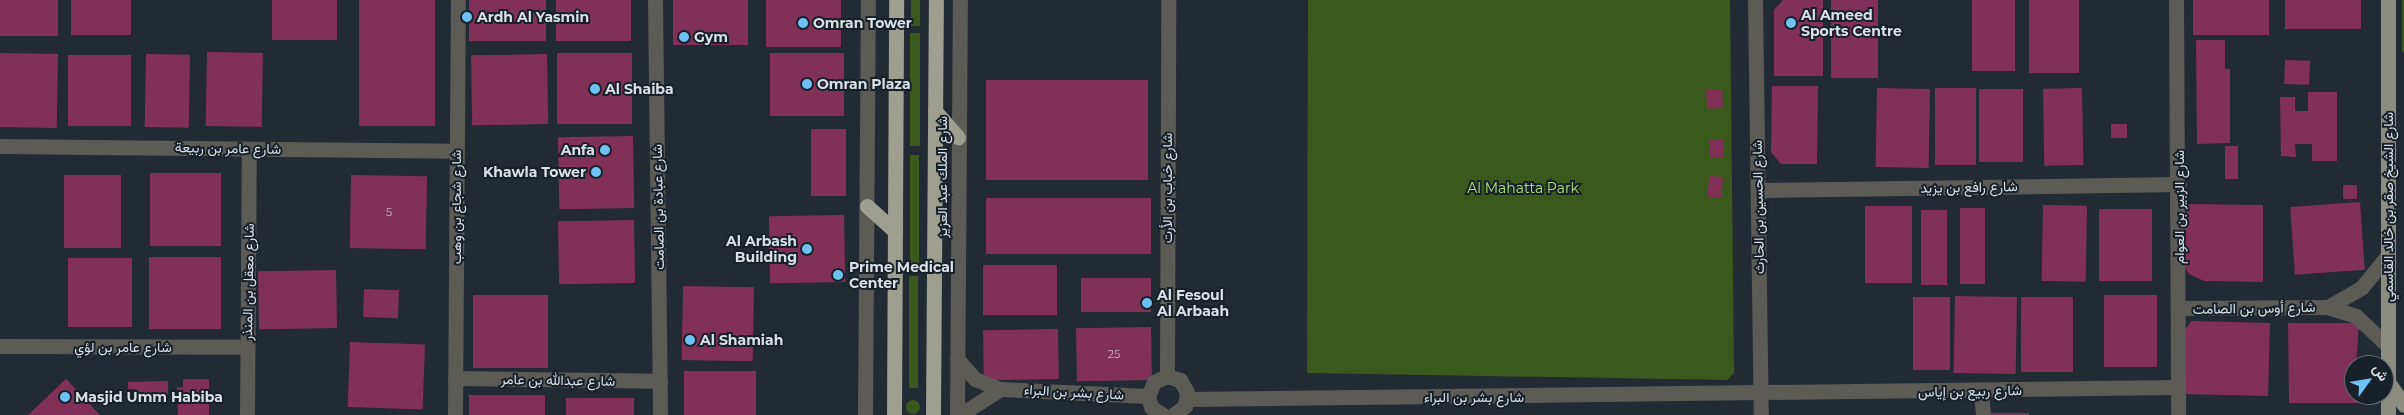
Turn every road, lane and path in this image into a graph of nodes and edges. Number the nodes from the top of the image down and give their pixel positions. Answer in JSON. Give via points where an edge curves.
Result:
{"nodes":[{"id":1,"x":458,"y":0,"type":"edge"},
{"id":2,"x":655,"y":0,"type":"edge"},
{"id":3,"x":868,"y":0,"type":"edge"},
{"id":4,"x":896,"y":0,"type":"edge"},
{"id":5,"x":936,"y":0,"type":"edge"},
{"id":6,"x":960,"y":0,"type":"edge"},
{"id":7,"x":1168,"y":0,"type":"edge"},
{"id":8,"x":1755,"y":0,"type":"edge"},
{"id":9,"x":2176,"y":0,"type":"edge"},
{"id":10,"x":2388,"y":0,"type":"edge"},
{"id":11,"x":935,"y":112,"type":"junction"},
{"id":12,"x":958,"y":137,"type":"junction"},
{"id":13,"x":0,"y":146,"type":"edge"},
{"id":14,"x":249,"y":149,"type":"junction"},
{"id":15,"x":457,"y":151,"type":"junction"},
{"id":16,"x":2179,"y":184,"type":"junction"},
{"id":17,"x":1758,"y":190,"type":"junction"},
{"id":18,"x":867,"y":206,"type":"junction"},
{"id":19,"x":895,"y":231,"type":"junction"},
{"id":20,"x":2387,"y":256,"type":"junction"},
{"id":21,"x":2328,"y":306,"type":"junction"},
{"id":22,"x":2179,"y":308,"type":"junction"},
{"id":23,"x":0,"y":346,"type":"edge"},
{"id":24,"x":2388,"y":346,"type":"junction"},
{"id":25,"x":247,"y":347,"type":"junction"},
{"id":26,"x":2388,"y":355,"type":"edge"},
{"id":27,"x":957,"y":359,"type":"junction"},
{"id":28,"x":1167,"y":376,"type":"junction"},
{"id":29,"x":455,"y":378,"type":"junction"},
{"id":30,"x":660,"y":381,"type":"junction"},
{"id":31,"x":2178,"y":387,"type":"junction"},
{"id":32,"x":1000,"y":389,"type":"junction"},
{"id":33,"x":1980,"y":391,"type":"junction"},
{"id":34,"x":2394,"y":391,"type":"edge"},
{"id":35,"x":1761,"y":395,"type":"junction"},
{"id":36,"x":1148,"y":396,"type":"junction"},
{"id":37,"x":1187,"y":399,"type":"junction"},
{"id":38,"x":2404,"y":405,"type":"edge"},
{"id":39,"x":247,"y":415,"type":"edge"},
{"id":40,"x":455,"y":415,"type":"edge"},
{"id":41,"x":660,"y":415,"type":"edge"},
{"id":42,"x":865,"y":415,"type":"edge"},
{"id":43,"x":894,"y":415,"type":"edge"},
{"id":44,"x":934,"y":415,"type":"edge"},
{"id":45,"x":958,"y":415,"type":"edge"},
{"id":46,"x":1163,"y":415,"type":"edge"},
{"id":47,"x":1173,"y":415,"type":"edge"},
{"id":48,"x":1761,"y":415,"type":"edge"},
{"id":49,"x":1983,"y":415,"type":"edge"},
{"id":50,"x":2178,"y":415,"type":"edge"}],
"edges":[{"from":1,"to":15,"type":"street","name":"شارع شجاع بن وهب"},
{"from":2,"to":30,"type":"street","name":"شارع عبادة بن الصامت"},
{"from":3,"to":18,"type":"street"},
{"from":4,"to":19,"type":"highway"},
{"from":5,"to":11,"type":"highway","name":"شارع الملك عبد العزيز"},
{"from":6,"to":12,"type":"street","name":"شارع الملك عبد العزيز"},
{"from":7,"to":28,"type":"street","name":"شارع خباب بن الأرت"},
{"from":8,"to":17,"type":"street","name":"شارع الحسين بن الحارث"},
{"from":9,"to":16,"type":"street","name":"شارع الزبير بن العوام"},
{"from":10,"to":20,"type":"main road","name":"شارع الشيخ صقر بن خالد القاسمي"},
{"from":11,"to":12,"type":"highway"},
{"from":11,"to":44,"type":"highway","name":"شارع الملك عبد العزيز"},
{"from":12,"to":27,"type":"street","name":"شارع الملك عبد العزيز"},
{"from":13,"to":14,"type":"street","name":"شارع عامر بن ربيعة"},
{"from":14,"to":15,"type":"street","name":"شارع عامر بن ربيعة"},
{"from":14,"to":25,"type":"street","name":"شارع معقل بن المنذر"},
{"from":15,"to":29,"type":"street","name":"شارع شجاع بن وهب"},
{"from":16,"to":17,"type":"street","name":"شارع رافع بن يزيد"},
{"from":16,"to":22,"type":"street","name":"شارع الزبير بن العوام"},
{"from":17,"to":35,"type":"street","name":"شارع الحسين بن الحارث"},
{"from":18,"to":19,"type":"highway"},
{"from":18,"to":42,"type":"street"},
{"from":19,"to":43,"type":"highway"},
{"from":20,"to":21,"type":"street","name":"شارع أوس بن الصامت","via":[[2362,286]]},
{"from":20,"to":24,"type":"main road","name":"شارع الشيخ صقر بن خالد القاسمي"},
{"from":21,"to":22,"type":"street","name":"شارع أوس بن الصامت"},
{"from":21,"to":24,"type":"street","name":"شارع أوس بن الصامت","via":[[2356,316]]},
{"from":22,"to":31,"type":"street","name":"شارع الزبير بن العوام"},
{"from":23,"to":25,"type":"street","name":"شارع عامر بن لؤي"},
{"from":24,"to":26,"type":"main road","name":"شارع الشيخ صقر بن خالد القاسمي"},
{"from":25,"to":39,"type":"street","name":"شارع معقل بن المنذر"},
{"from":27,"to":32,"type":"street","name":"شارع بشر بن البراء","via":[[975,379]]},
{"from":27,"to":45,"type":"street","name":"شارع الملك عبد العزيز"},
{"from":28,"to":36,"type":"street","via":[[1154,382]]},
{"from":28,"to":37,"type":"street","via":[[1184,386]]},
{"from":29,"to":30,"type":"street","name":"شارع عبدالله بن عامر"},
{"from":29,"to":40,"type":"street","name":"شارع شجاع بن وهب"},
{"from":30,"to":41,"type":"street","name":"شارع عبادة بن الصامت"},
{"from":31,"to":33,"type":"street","name":"شارع ربيع بن إياس"},
{"from":31,"to":50,"type":"street","name":"شارع الزبير بن العوام"},
{"from":32,"to":36,"type":"street","name":"شارع بشر بن البراء"},
{"from":32,"to":45,"type":"street"},
{"from":33,"to":35,"type":"street","name":"شارع ربيع بن إياس"},
{"from":33,"to":49,"type":"street"},
{"from":34,"to":38,"type":"main road"},
{"from":35,"to":37,"type":"street","name":"شارع بشر بن البراء"},
{"from":35,"to":48,"type":"street","name":"شارع الحسين بن الحارث"},
{"from":36,"to":46,"type":"street","via":[[1151,407]]},
{"from":37,"to":47,"type":"street"}]}
